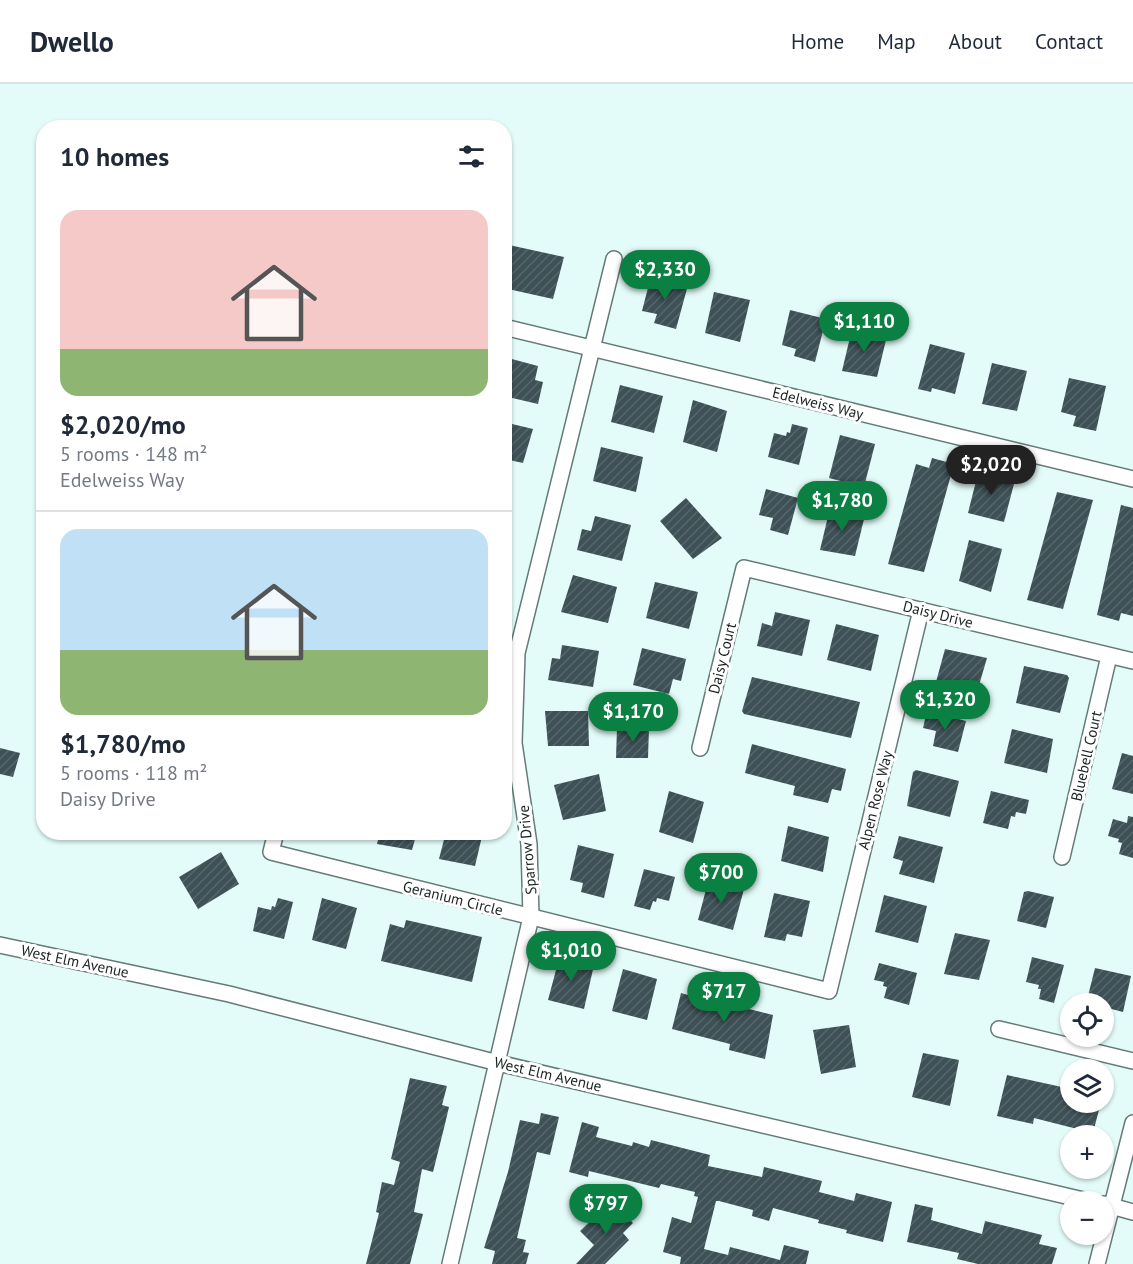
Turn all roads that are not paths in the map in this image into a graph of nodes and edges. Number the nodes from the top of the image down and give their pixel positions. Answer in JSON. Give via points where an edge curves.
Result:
{"nodes":[{"id":1,"x":614,"y":259,"type":"dead end"},
{"id":2,"x":512,"y":329,"type":"edge"},
{"id":3,"x":592,"y":349,"type":"junction"},
{"id":4,"x":1133,"y":479,"type":"edge"},
{"id":5,"x":744,"y":568,"type":"joint"},
{"id":6,"x":921,"y":610,"type":"junction"},
{"id":7,"x":1109,"y":656,"type":"junction"},
{"id":8,"x":1133,"y":661,"type":"edge"},
{"id":9,"x":700,"y":748,"type":"dead end"},
{"id":10,"x":274,"y":840,"type":"edge"},
{"id":11,"x":1062,"y":857,"type":"dead end"},
{"id":12,"x":531,"y":917,"type":"junction"},
{"id":13,"x":2,"y":946,"type":"edge"},
{"id":14,"x":829,"y":990,"type":"joint"},
{"id":15,"x":999,"y":1029,"type":"dead end"},
{"id":16,"x":1133,"y":1061,"type":"edge"},
{"id":17,"x":498,"y":1063,"type":"junction"},
{"id":18,"x":1133,"y":1123,"type":"edge"},
{"id":19,"x":1111,"y":1191,"type":"edge"},
{"id":20,"x":1060,"y":1195,"type":"edge"},
{"id":21,"x":1114,"y":1207,"type":"edge"},
{"id":22,"x":1133,"y":1212,"type":"edge"},
{"id":23,"x":1100,"y":1245,"type":"edge"},
{"id":24,"x":450,"y":1264,"type":"edge"},
{"id":25,"x":1097,"y":1264,"type":"edge"}],
"edges":[{"from":1,"to":3,"type":"street","name":"Sparrow Drive"},
{"from":2,"to":3,"type":"street","name":"Edelweiss Way"},
{"from":3,"to":4,"type":"street","name":"Edelweiss Way"},
{"from":3,"to":12,"type":"street","name":"Sparrow Drive","via":[[517,654],[514,743],[529,844]]},
{"from":5,"to":6,"type":"street","name":"Daisy Drive"},
{"from":5,"to":9,"type":"street","name":"Daisy Court"},
{"from":6,"to":7,"type":"street","name":"Daisy Drive"},
{"from":6,"to":14,"type":"street","name":"Alpen Rose Way"},
{"from":7,"to":8,"type":"street","name":"Daisy Drive"},
{"from":7,"to":11,"type":"street","name":"Bluebell Court"},
{"from":10,"to":12,"type":"street","name":"Geranium Circle","via":[[271,852]]},
{"from":12,"to":14,"type":"street","name":"Geranium Circle"},
{"from":12,"to":17,"type":"street","name":"Sparrow Drive"},
{"from":13,"to":17,"type":"street","name":"West Elm Avenue","via":[[229,994]]},
{"from":15,"to":16,"type":"street"},
{"from":17,"to":20,"type":"street","name":"West Elm Avenue"},
{"from":17,"to":24,"type":"street","name":"Sparrow Drive"},
{"from":18,"to":19,"type":"street"},
{"from":21,"to":22,"type":"street"},
{"from":23,"to":25,"type":"street"}]}
